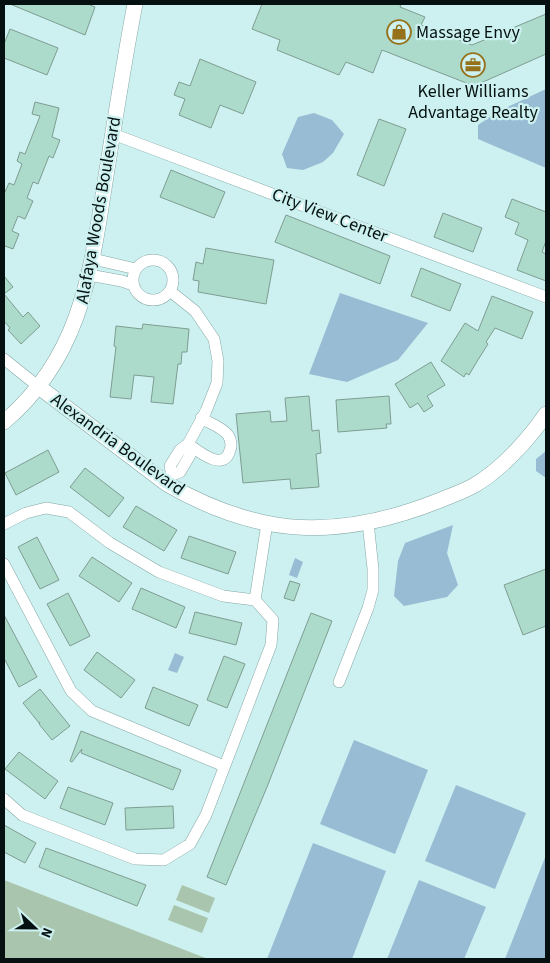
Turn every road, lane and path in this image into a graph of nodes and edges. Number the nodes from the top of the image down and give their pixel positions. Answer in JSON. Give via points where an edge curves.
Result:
{"nodes":[{"id":1,"x":135,"y":4,"type":"edge"},
{"id":2,"x":113,"y":134,"type":"junction"},
{"id":3,"x":93,"y":259,"type":"junction"},
{"id":4,"x":136,"y":269,"type":"junction"},
{"id":5,"x":89,"y":275,"type":"junction"},
{"id":6,"x":133,"y":285,"type":"junction"},
{"id":7,"x":170,"y":291,"type":"junction"},
{"id":8,"x":546,"y":297,"type":"edge"},
{"id":9,"x":4,"y":358,"type":"edge"},
{"id":10,"x":39,"y":387,"type":"junction"},
{"id":11,"x":546,"y":414,"type":"edge"},
{"id":12,"x":201,"y":418,"type":"junction"},
{"id":13,"x":4,"y":422,"type":"edge"},
{"id":14,"x":188,"y":444,"type":"junction"},
{"id":15,"x":170,"y":480,"type":"junction"},
{"id":16,"x":368,"y":522,"type":"junction"},
{"id":17,"x":268,"y":523,"type":"junction"},
{"id":18,"x":4,"y":524,"type":"edge"},
{"id":19,"x":4,"y":564,"type":"edge"},
{"id":20,"x":255,"y":600,"type":"junction"},
{"id":21,"x":339,"y":682,"type":"dead end"},
{"id":22,"x":224,"y":766,"type":"junction"},
{"id":23,"x":4,"y":800,"type":"edge"}],
"edges":[{"from":1,"to":2,"type":"street","name":"Alafaya Woods Boulevard"},
{"from":2,"to":3,"type":"street","name":"Alafaya Woods Boulevard"},
{"from":2,"to":8,"type":"street","name":"City View Center"},
{"from":3,"to":4,"type":"street"},
{"from":3,"to":5,"type":"street","name":"Alafaya Woods Boulevard"},
{"from":4,"to":6,"type":"street"},
{"from":4,"to":7,"type":"street","via":[[148,260],[164,263],[173,276]]},
{"from":5,"to":6,"type":"street"},
{"from":5,"to":10,"type":"street","name":"Alafaya Woods Boulevard","via":[[73,327]]},
{"from":6,"to":7,"type":"street","via":[[142,298],[150,301],[165,297]]},
{"from":7,"to":12,"type":"street","via":[[195,311],[214,339],[217,383]]},
{"from":9,"to":10,"type":"street"},
{"from":10,"to":13,"type":"street","name":"Alafaya Woods Boulevard"},
{"from":10,"to":15,"type":"street","name":"Alexandria Boulevard"},
{"from":11,"to":16,"type":"street","name":"Alexandria Boulevard","via":[[512,454],[474,486],[419,508]]},
{"from":12,"to":14,"type":"street"},
{"from":12,"to":14,"type":"street","via":[[227,434],[231,444],[229,454],[217,461]]},
{"from":14,"to":15,"type":"street","via":[[190,455],[180,472]]},
{"from":15,"to":17,"type":"street","name":"Alexandria Boulevard","via":[[216,509]]},
{"from":16,"to":17,"type":"street","name":"Alexandria Boulevard","via":[[323,527]]},
{"from":16,"to":21,"type":"street","via":[[373,590]]},
{"from":17,"to":20,"type":"street"},
{"from":18,"to":20,"type":"street","via":[[46,508],[69,512],[110,543],[159,572],[222,596]]},
{"from":19,"to":22,"type":"street","via":[[72,691],[92,711]]},
{"from":20,"to":22,"type":"street","via":[[273,620],[271,645]]},
{"from":22,"to":23,"type":"street","via":[[206,815],[190,844],[164,860],[135,859],[22,815]]}]}
